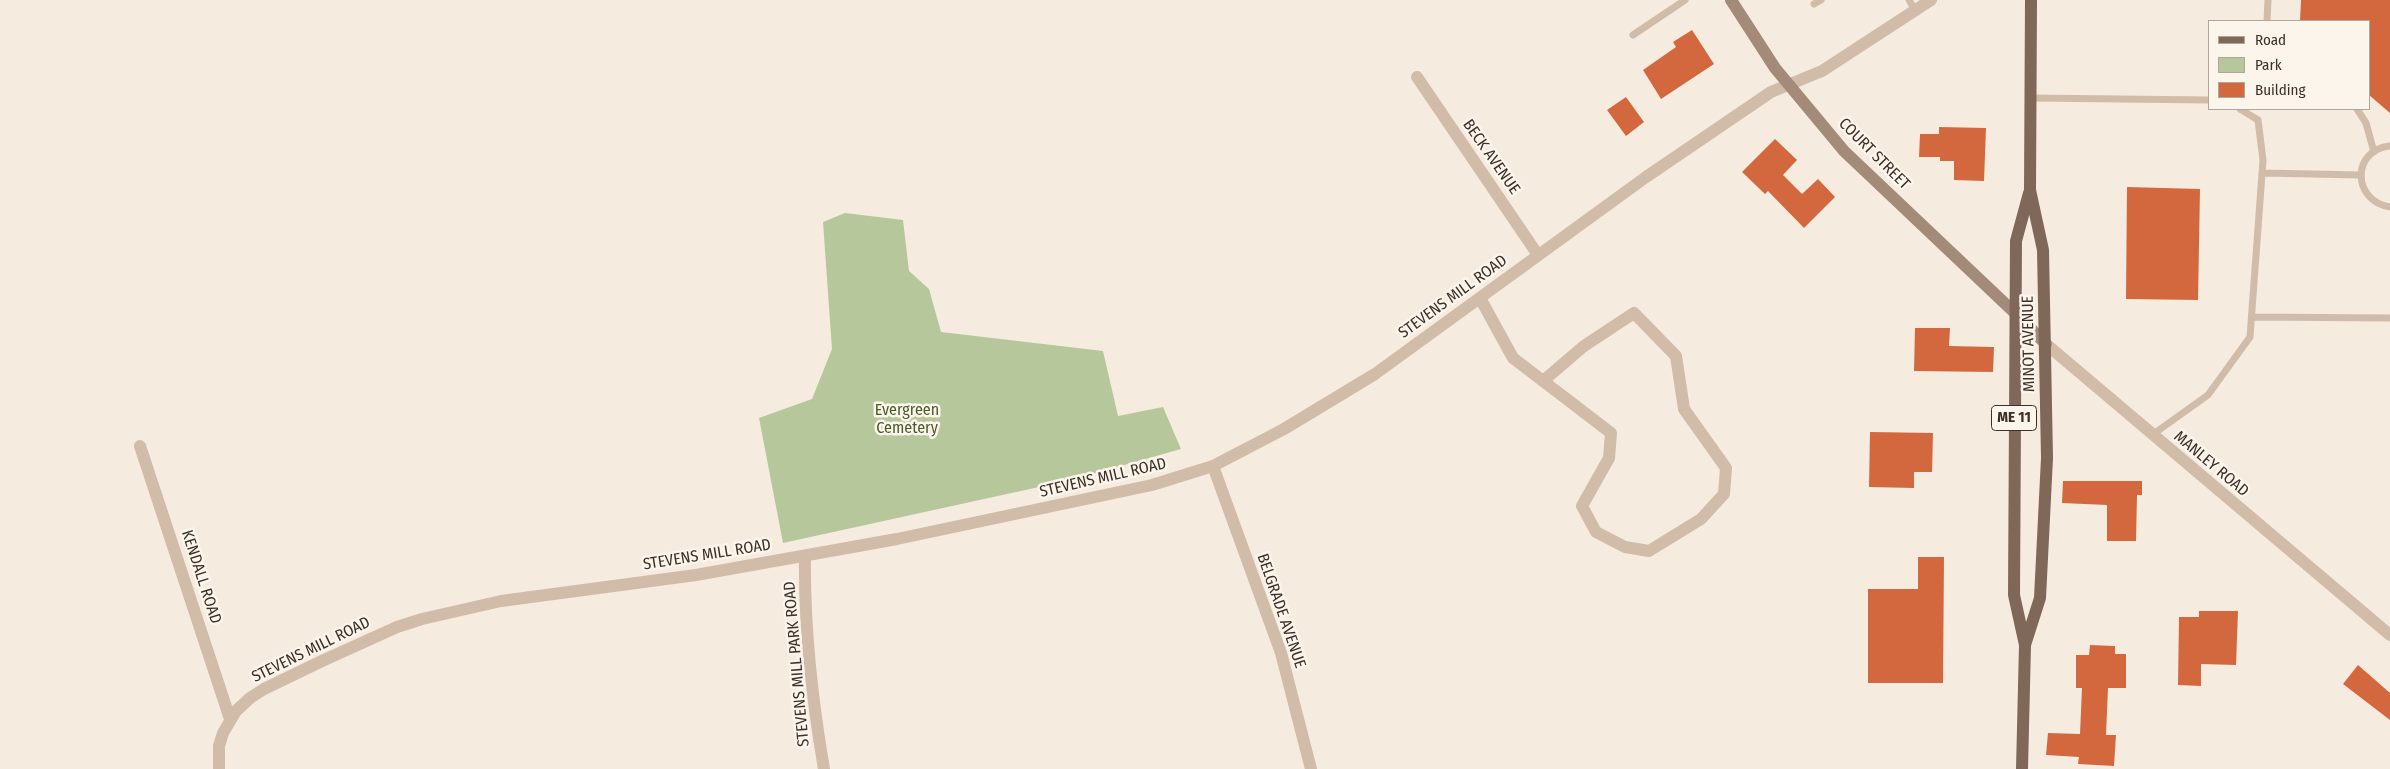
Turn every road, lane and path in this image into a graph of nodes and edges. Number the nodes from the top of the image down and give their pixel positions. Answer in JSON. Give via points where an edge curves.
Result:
{"nodes":[{"id":1,"x":1685,"y":0,"type":"edge"},
{"id":2,"x":1731,"y":0,"type":"edge"},
{"id":3,"x":1821,"y":0,"type":"edge"},
{"id":4,"x":1931,"y":0,"type":"edge"},
{"id":5,"x":2031,"y":0,"type":"edge"},
{"id":6,"x":2268,"y":0,"type":"edge"},
{"id":7,"x":1814,"y":4,"type":"dead end"},
{"id":8,"x":1912,"y":5,"type":"edge"},
{"id":9,"x":2267,"y":20,"type":"edge"},
{"id":10,"x":1633,"y":35,"type":"dead end"},
{"id":11,"x":1417,"y":77,"type":"dead end"},
{"id":12,"x":1789,"y":85,"type":"junction"},
{"id":13,"x":2030,"y":98,"type":"junction"},
{"id":14,"x":2208,"y":100,"type":"edge"},
{"id":15,"x":2242,"y":110,"type":"edge"},
{"id":16,"x":2358,"y":110,"type":"edge"},
{"id":17,"x":2390,"y":146,"type":"edge"},
{"id":18,"x":2374,"y":152,"type":"junction"},
{"id":19,"x":2262,"y":173,"type":"junction"},
{"id":20,"x":2361,"y":175,"type":"junction"},
{"id":21,"x":2030,"y":190,"type":"junction"},
{"id":22,"x":2390,"y":207,"type":"edge"},
{"id":23,"x":1538,"y":255,"type":"junction"},
{"id":24,"x":1480,"y":298,"type":"junction"},
{"id":25,"x":2015,"y":313,"type":"junction"},
{"id":26,"x":2252,"y":317,"type":"junction"},
{"id":27,"x":2390,"y":318,"type":"edge"},
{"id":28,"x":2046,"y":344,"type":"junction"},
{"id":29,"x":1544,"y":382,"type":"junction"},
{"id":30,"x":2151,"y":435,"type":"junction"},
{"id":31,"x":140,"y":446,"type":"dead end"},
{"id":32,"x":1212,"y":466,"type":"junction"},
{"id":33,"x":805,"y":556,"type":"junction"},
{"id":34,"x":2390,"y":634,"type":"edge"},
{"id":35,"x":2025,"y":645,"type":"junction"},
{"id":36,"x":230,"y":719,"type":"junction"},
{"id":37,"x":220,"y":769,"type":"edge"},
{"id":38,"x":824,"y":769,"type":"edge"},
{"id":39,"x":1311,"y":769,"type":"edge"},
{"id":40,"x":2022,"y":769,"type":"edge"}],
"edges":[{"from":1,"to":10,"type":"lane"},
{"from":2,"to":12,"type":"main road","name":"COURT STREET"},
{"from":3,"to":7,"type":"lane"},
{"from":4,"to":8,"type":"street","name":"STEVENS MILL ROAD"},
{"from":5,"to":13,"type":"main road","name":"MINOT AVENUE","number":"ME 11"},
{"from":6,"to":9,"type":"lane"},
{"from":8,"to":12,"type":"street","name":"STEVENS MILL ROAD","via":[[1822,71]]},
{"from":11,"to":23,"type":"street","name":"BECK AVENUE"},
{"from":12,"to":23,"type":"street","name":"STEVENS MILL ROAD","via":[[1771,92]]},
{"from":12,"to":25,"type":"main road","name":"COURT STREET","via":[[1844,151]]},
{"from":13,"to":14,"type":"lane"},
{"from":13,"to":21,"type":"main road","name":"MINOT AVENUE","number":"ME 11"},
{"from":15,"to":19,"type":"lane","via":[[2258,120],[2264,160]]},
{"from":16,"to":18,"type":"lane","via":[[2366,123]]},
{"from":17,"to":18,"type":"lane"},
{"from":18,"to":20,"type":"lane","via":[[2364,162]]},
{"from":19,"to":20,"type":"lane"},
{"from":19,"to":26,"type":"lane"},
{"from":20,"to":22,"type":"lane","via":[[2371,199]]},
{"from":21,"to":25,"type":"main road","name":"MINOT AVENUE","number":"ME 11","via":[[2016,241]]},
{"from":21,"to":28,"type":"main road","name":"MINOT AVENUE","number":"ME 11","via":[[2043,250]]},
{"from":23,"to":24,"type":"street","name":"STEVENS MILL ROAD"},
{"from":24,"to":29,"type":"street","via":[[1513,358]]},
{"from":24,"to":32,"type":"street","name":"STEVENS MILL ROAD","via":[[1335,400]]},
{"from":25,"to":28,"type":"main road","name":"MANLEY ROAD"},
{"from":25,"to":35,"type":"main road","name":"MINOT AVENUE","number":"ME 11","via":[[2014,595]]},
{"from":26,"to":27,"type":"lane"},
{"from":26,"to":30,"type":"lane","via":[[2250,337],[2208,395]]},
{"from":28,"to":30,"type":"street","name":"MANLEY ROAD"},
{"from":28,"to":35,"type":"main road","name":"MINOT AVENUE","number":"ME 11","via":[[2047,458],[2040,598]]},
{"from":29,"to":29,"type":"street","via":[[1611,432],[1609,458],[1582,506],[1596,532],[1626,547],[1649,551],[1701,519],[1724,494],[1726,468],[1684,409],[1676,356],[1634,313],[1584,346]]},
{"from":30,"to":34,"type":"street","name":"MANLEY ROAD"},
{"from":31,"to":36,"type":"street","name":"KENDALL ROAD"},
{"from":32,"to":33,"type":"street","name":"STEVENS MILL ROAD","via":[[1152,485]]},
{"from":32,"to":39,"type":"street","name":"BELGRADE AVENUE","via":[[1281,653]]},
{"from":33,"to":36,"type":"street","name":"STEVENS MILL ROAD","via":[[687,576],[530,596],[422,619],[397,627],[264,688]]},
{"from":33,"to":38,"type":"street","name":"STEVENS MILL PARK ROAD","via":[[804,601],[814,711]]},
{"from":35,"to":40,"type":"main road","name":"MINOT AVENUE","number":"ME 11"},
{"from":36,"to":37,"type":"street","name":"STEVENS MILL ROAD","via":[[219,746]]}]}
